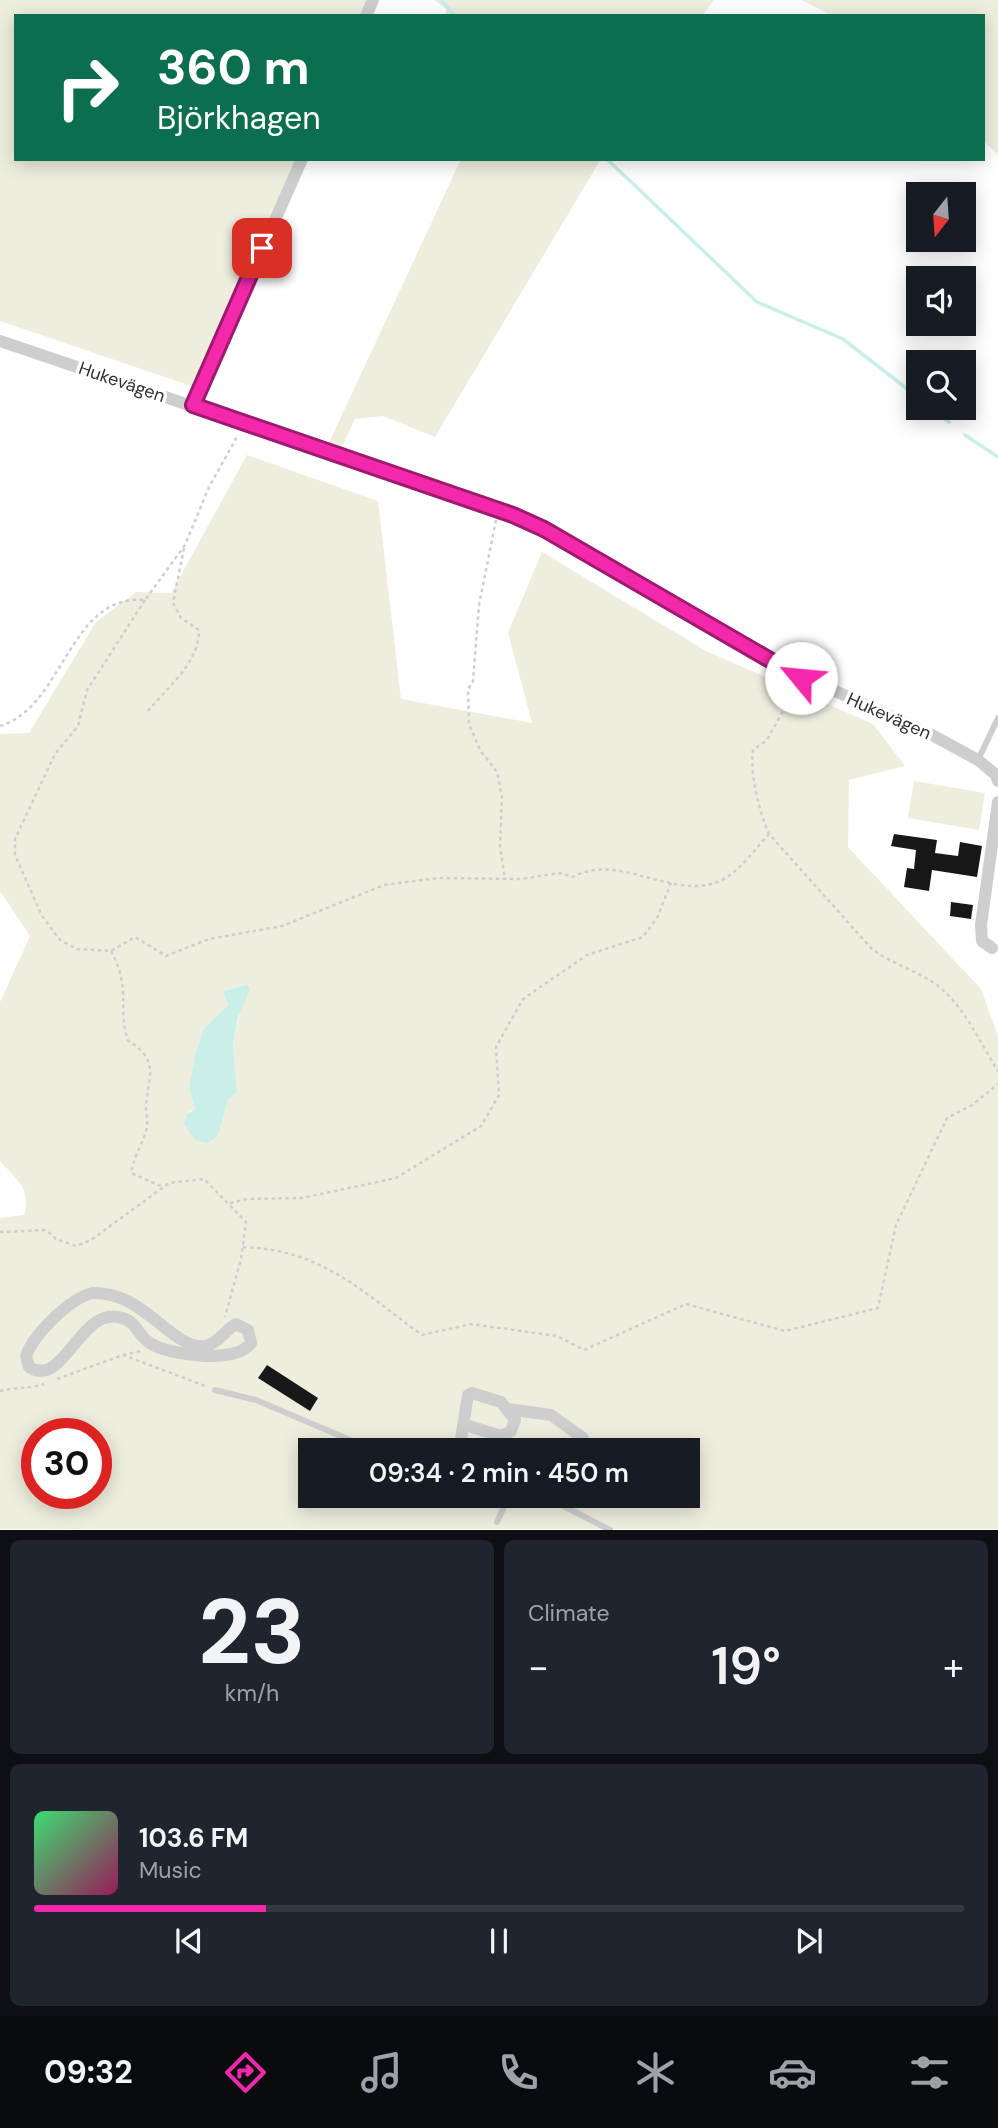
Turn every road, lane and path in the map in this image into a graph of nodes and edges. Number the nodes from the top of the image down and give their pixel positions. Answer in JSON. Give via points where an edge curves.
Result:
{"nodes":[{"id":1,"x":301,"y":161,"type":"edge"},
{"id":2,"x":0,"y":341,"type":"edge"},
{"id":3,"x":193,"y":405,"type":"junction"},
{"id":4,"x":243,"y":422,"type":"junction"},
{"id":5,"x":498,"y":510,"type":"junction"},
{"id":6,"x":185,"y":545,"type":"junction"},
{"id":7,"x":145,"y":600,"type":"junction"},
{"id":8,"x":801,"y":678,"type":"junction"},
{"id":9,"x":148,"y":711,"type":"dead end"},
{"id":10,"x":998,"y":718,"type":"edge"},
{"id":11,"x":0,"y":726,"type":"edge"},
{"id":12,"x":978,"y":760,"type":"junction"},
{"id":13,"x":998,"y":781,"type":"edge"},
{"id":14,"x":998,"y":802,"type":"edge"},
{"id":15,"x":769,"y":834,"type":"junction"},
{"id":16,"x":505,"y":880,"type":"junction"},
{"id":17,"x":671,"y":883,"type":"junction"},
{"id":18,"x":992,"y":948,"type":"dead end"},
{"id":19,"x":111,"y":951,"type":"junction"},
{"id":20,"x":998,"y":1071,"type":"edge"},
{"id":21,"x":998,"y":1084,"type":"edge"},
{"id":22,"x":164,"y":1187,"type":"junction"},
{"id":23,"x":230,"y":1203,"type":"junction"},
{"id":24,"x":0,"y":1232,"type":"edge"},
{"id":25,"x":243,"y":1247,"type":"junction"},
{"id":26,"x":223,"y":1324,"type":"dead end"},
{"id":27,"x":159,"y":1348,"type":"junction"},
{"id":28,"x":123,"y":1355,"type":"junction"},
{"id":29,"x":215,"y":1390,"type":"joint"},
{"id":30,"x":0,"y":1391,"type":"edge"},
{"id":31,"x":507,"y":1409,"type":"junction"},
{"id":32,"x":466,"y":1425,"type":"junction"},
{"id":33,"x":507,"y":1433,"type":"junction"},
{"id":34,"x":345,"y":1438,"type":"edge"},
{"id":35,"x":462,"y":1438,"type":"edge"},
{"id":36,"x":507,"y":1438,"type":"edge"},
{"id":37,"x":583,"y":1438,"type":"dead end"},
{"id":38,"x":503,"y":1508,"type":"edge"},
{"id":39,"x":567,"y":1508,"type":"edge"},
{"id":40,"x":497,"y":1522,"type":"dead end"},
{"id":41,"x":610,"y":1530,"type":"edge"}],
"edges":[{"from":1,"to":3,"type":"street"},
{"from":2,"to":3,"type":"street","name":"Hukevägen"},
{"from":3,"to":4,"type":"street","name":"Hukevägen"},
{"from":4,"to":5,"type":"street","name":"Hukevägen"},
{"from":4,"to":6,"type":"path"},
{"from":5,"to":8,"type":"street","name":"Hukevägen","via":[[544,529]]},
{"from":5,"to":16,"type":"path","via":[[479,605],[477,659],[468,689],[469,723],[498,772]]},
{"from":6,"to":7,"type":"path"},
{"from":6,"to":9,"type":"path","via":[[173,603],[181,618],[199,630],[199,643],[190,664]]},
{"from":7,"to":11,"type":"path","via":[[126,598],[92,618],[33,706]]},
{"from":7,"to":19,"type":"path","via":[[87,690],[78,726],[55,754],[15,839],[15,855],[43,916],[60,940],[76,949]]},
{"from":8,"to":12,"type":"street","name":"Hukevägen"},
{"from":8,"to":15,"type":"path","via":[[768,740],[753,750],[751,762]]},
{"from":10,"to":12,"type":"lane"},
{"from":12,"to":13,"type":"street","name":"Hukevägen"},
{"from":14,"to":18,"type":"street","via":[[981,925],[982,941]]},
{"from":15,"to":17,"type":"path","via":[[724,879],[709,884]]},
{"from":15,"to":20,"type":"path","via":[[871,948],[947,995]]},
{"from":16,"to":17,"type":"path","via":[[560,873],[573,877],[589,868],[608,868]]},
{"from":16,"to":19,"type":"path","via":[[438,878],[384,885],[282,926],[209,939],[166,956],[135,937]]},
{"from":17,"to":23,"type":"path","via":[[657,918],[643,937],[587,955],[523,999],[496,1047],[499,1095],[481,1126],[396,1178],[302,1198]]},
{"from":19,"to":22,"type":"path","via":[[123,974],[124,1029],[128,1041],[145,1055],[152,1083],[145,1107],[147,1125],[131,1172]]},
{"from":21,"to":25,"type":"path","via":[[947,1118],[895,1224],[878,1308],[785,1331],[686,1304],[584,1350],[557,1336],[471,1324],[422,1335],[318,1262],[268,1248]]},
{"from":22,"to":23,"type":"path","via":[[204,1179]]},
{"from":22,"to":24,"type":"path","via":[[76,1246],[46,1230]]},
{"from":23,"to":25,"type":"path","via":[[246,1223]]},
{"from":25,"to":26,"type":"path"},
{"from":27,"to":27,"type":"street","via":[[132,1322],[116,1316],[88,1327],[52,1367],[34,1370],[26,1360],[37,1338],[68,1305],[93,1293],[130,1300],[167,1330],[196,1345],[215,1342],[236,1324],[243,1325],[251,1336],[248,1347],[236,1354],[193,1355]]},
{"from":27,"to":28,"type":"path"},
{"from":28,"to":29,"type":"path"},
{"from":28,"to":30,"type":"path","via":[[32,1388]]},
{"from":29,"to":34,"type":"lane","via":[[256,1400]]},
{"from":31,"to":32,"type":"street","via":[[501,1402],[472,1393],[464,1406]]},
{"from":31,"to":33,"type":"street","via":[[515,1420]]},
{"from":31,"to":37,"type":"street","via":[[551,1415]]},
{"from":32,"to":33,"type":"street","via":[[488,1434]]},
{"from":32,"to":35,"type":"street"},
{"from":33,"to":36,"type":"lane"},
{"from":38,"to":40,"type":"lane"},
{"from":39,"to":41,"type":"lane"}]}
